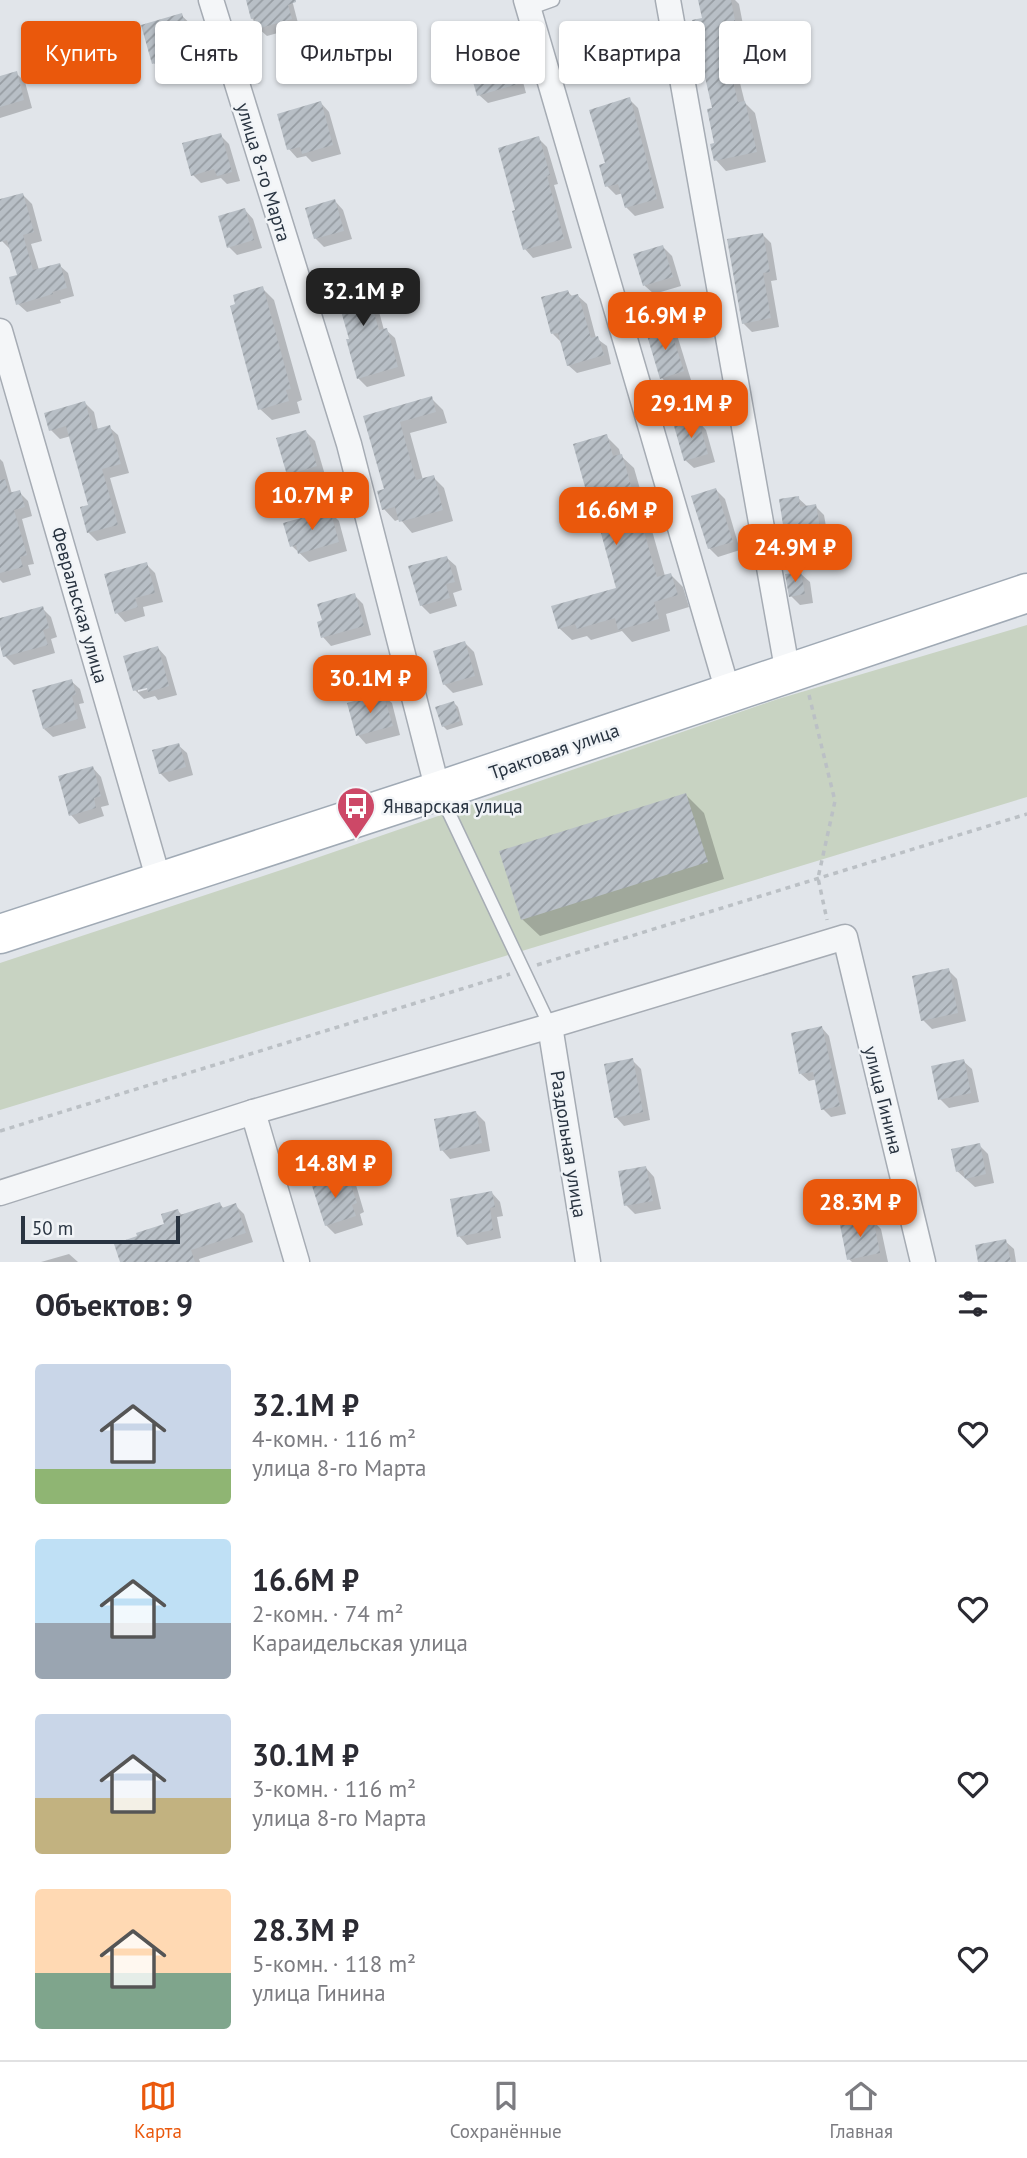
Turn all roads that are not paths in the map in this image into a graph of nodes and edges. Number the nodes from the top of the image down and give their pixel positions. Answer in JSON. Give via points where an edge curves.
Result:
{"nodes":[{"id":1,"x":211,"y":0,"type":"edge"},
{"id":2,"x":553,"y":0,"type":"edge"},
{"id":3,"x":668,"y":0,"type":"edge"},
{"id":4,"x":527,"y":4,"type":"edge"},
{"id":5,"x":0,"y":331,"type":"edge"},
{"id":6,"x":1027,"y":593,"type":"edge"},
{"id":7,"x":795,"y":672,"type":"junction"},
{"id":8,"x":728,"y":692,"type":"junction"},
{"id":9,"x":438,"y":791,"type":"junction"},
{"id":10,"x":159,"y":881,"type":"junction"},
{"id":11,"x":0,"y":934,"type":"edge"},
{"id":12,"x":550,"y":1026,"type":"junction"},
{"id":13,"x":253,"y":1112,"type":"junction"},
{"id":14,"x":0,"y":1193,"type":"edge"},
{"id":15,"x":297,"y":1262,"type":"edge"},
{"id":16,"x":588,"y":1262,"type":"edge"},
{"id":17,"x":923,"y":1262,"type":"edge"}],
"edges":[{"from":1,"to":9,"type":"street","name":"улица 8-го Марта","via":[[349,444]]},
{"from":2,"to":4,"type":"lane"},
{"from":3,"to":7,"type":"street"},
{"from":4,"to":8,"type":"street"},
{"from":5,"to":10,"type":"street","name":"Февральская улица"},
{"from":6,"to":7,"type":"main road","name":"Трактовая улица"},
{"from":7,"to":8,"type":"main road","name":"Трактовая улица"},
{"from":8,"to":9,"type":"main road","name":"Трактовая улица"},
{"from":9,"to":10,"type":"main road","name":"Трактовая улица"},
{"from":9,"to":12,"type":"lane"},
{"from":10,"to":11,"type":"main road","name":"Трактовая улица"},
{"from":12,"to":13,"type":"street"},
{"from":12,"to":16,"type":"street","name":"Раздольная улица"},
{"from":12,"to":17,"type":"street","name":"улица Гинина","via":[[845,937]]},
{"from":13,"to":14,"type":"street"},
{"from":13,"to":15,"type":"street"}]}
